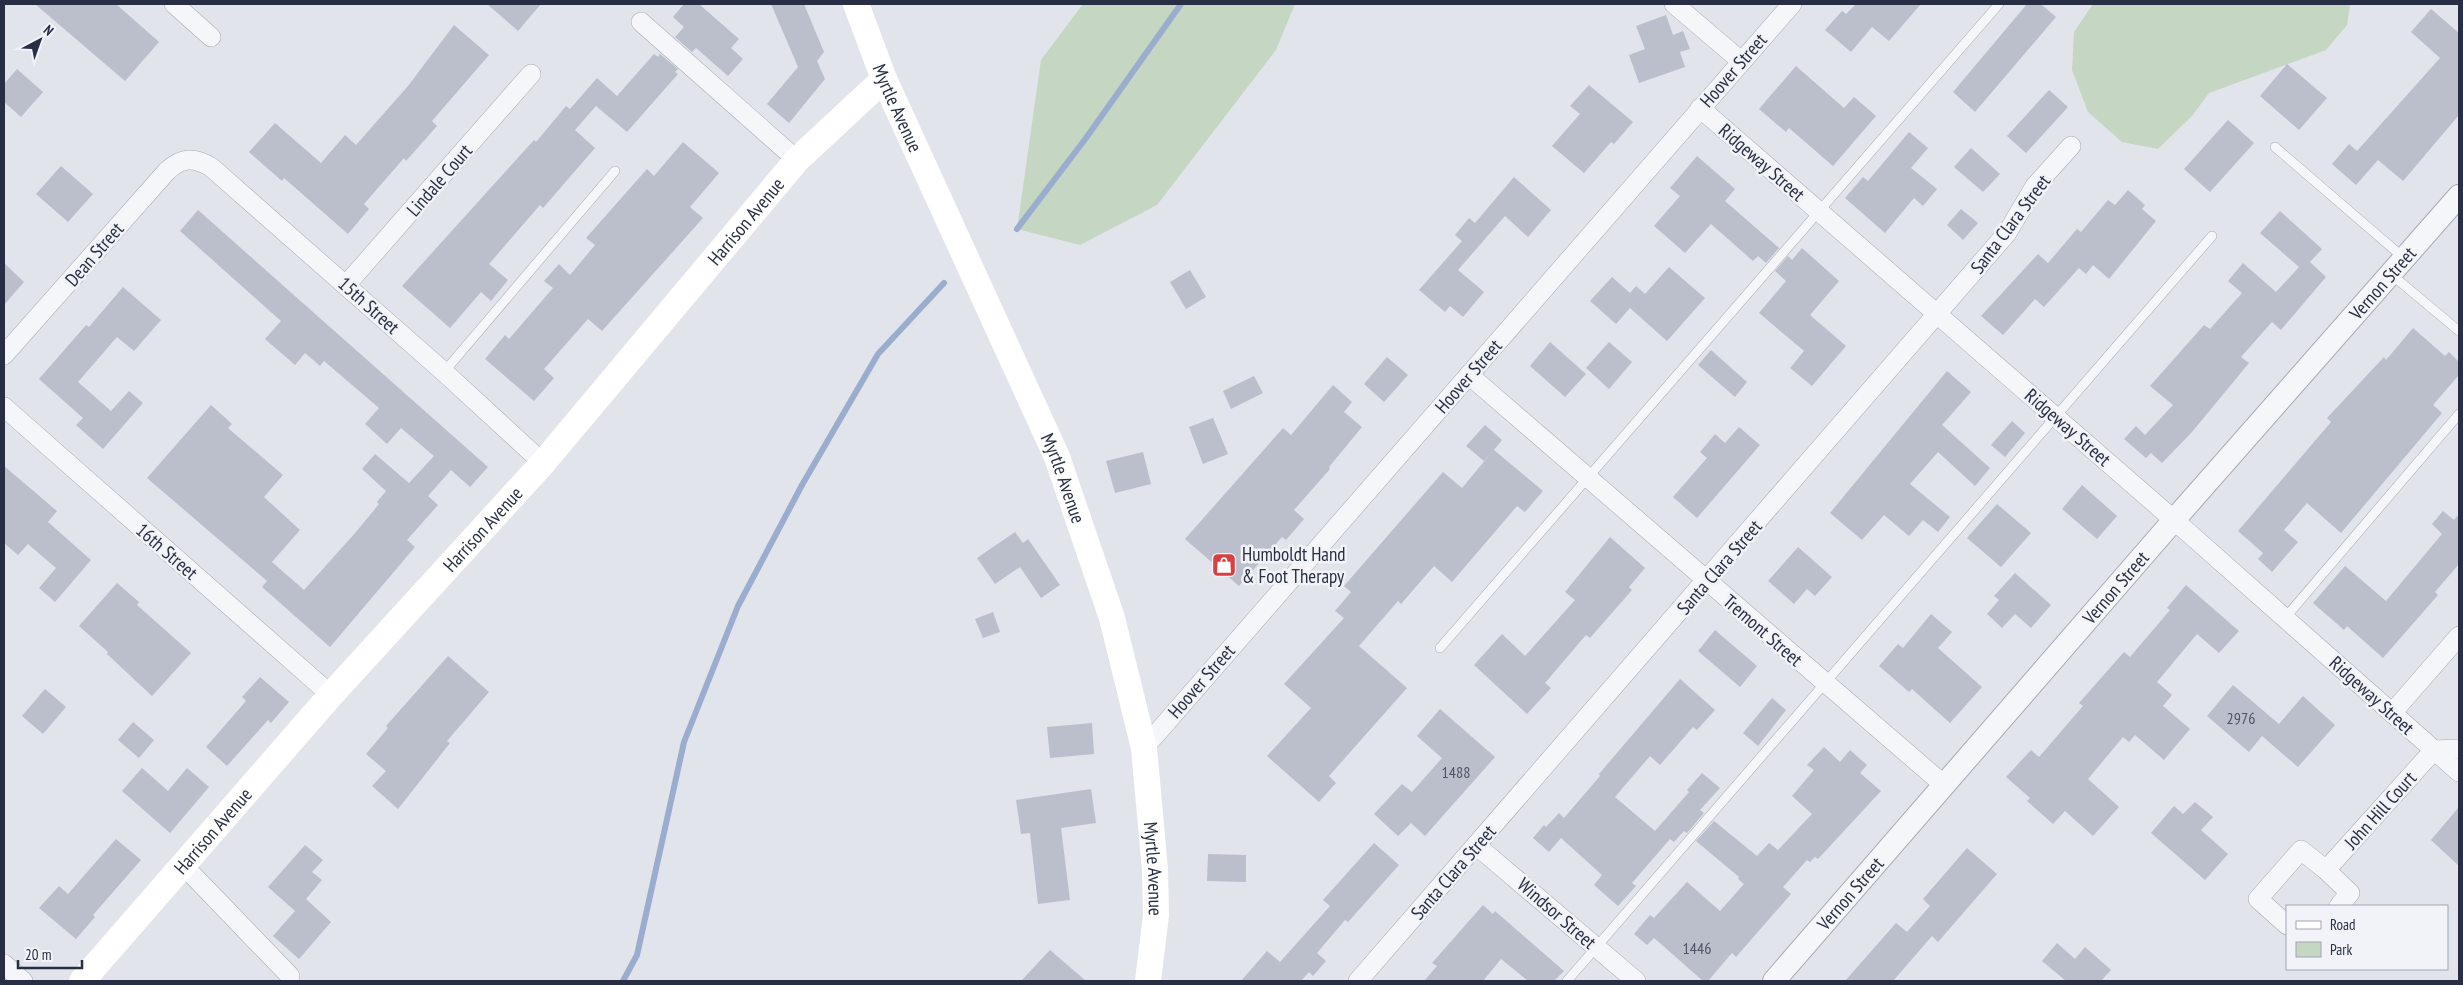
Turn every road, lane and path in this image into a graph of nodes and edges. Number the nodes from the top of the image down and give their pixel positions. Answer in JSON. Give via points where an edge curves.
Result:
{"nodes":[{"id":1,"x":174,"y":4,"type":"edge"},
{"id":2,"x":856,"y":4,"type":"edge"},
{"id":3,"x":1674,"y":4,"type":"edge"},
{"id":4,"x":1792,"y":4,"type":"edge"},
{"id":5,"x":1999,"y":4,"type":"edge"},
{"id":6,"x":641,"y":22,"type":"dead end"},
{"id":7,"x":211,"y":36,"type":"dead end"},
{"id":8,"x":1741,"y":61,"type":"junction"},
{"id":9,"x":531,"y":74,"type":"dead end"},
{"id":10,"x":884,"y":79,"type":"junction"},
{"id":11,"x":1700,"y":108,"type":"junction"},
{"id":12,"x":2071,"y":146,"type":"dead end"},
{"id":13,"x":2275,"y":147,"type":"dead end"},
{"id":14,"x":188,"y":158,"type":"joint"},
{"id":15,"x":797,"y":160,"type":"junction"},
{"id":16,"x":616,"y":171,"type":"dead end"},
{"id":17,"x":2459,"y":196,"type":"edge"},
{"id":18,"x":1819,"y":212,"type":"junction"},
{"id":19,"x":2212,"y":236,"type":"dead end"},
{"id":20,"x":2399,"y":267,"type":"junction"},
{"id":21,"x":346,"y":285,"type":"junction"},
{"id":22,"x":1938,"y":314,"type":"junction"},
{"id":23,"x":2459,"y":332,"type":"edge"},
{"id":24,"x":4,"y":355,"type":"edge"},
{"id":25,"x":444,"y":372,"type":"junction"},
{"id":26,"x":1469,"y":375,"type":"junction"},
{"id":27,"x":4,"y":407,"type":"edge"},
{"id":28,"x":2459,"y":414,"type":"edge"},
{"id":29,"x":2056,"y":417,"type":"junction"},
{"id":30,"x":543,"y":463,"type":"junction"},
{"id":31,"x":1588,"y":479,"type":"junction"},
{"id":32,"x":2174,"y":520,"type":"junction"},
{"id":33,"x":1706,"y":581,"type":"junction"},
{"id":34,"x":2285,"y":618,"type":"junction"},
{"id":35,"x":2459,"y":636,"type":"edge"},
{"id":36,"x":1440,"y":648,"type":"dead end"},
{"id":37,"x":1825,"y":684,"type":"junction"},
{"id":38,"x":331,"y":695,"type":"junction"},
{"id":39,"x":2392,"y":713,"type":"junction"},
{"id":40,"x":1144,"y":748,"type":"junction"},
{"id":41,"x":2459,"y":749,"type":"edge"},
{"id":42,"x":2434,"y":750,"type":"junction"},
{"id":43,"x":2459,"y":772,"type":"edge"},
{"id":44,"x":1944,"y":786,"type":"junction"},
{"id":45,"x":1477,"y":846,"type":"junction"},
{"id":46,"x":183,"y":865,"type":"junction"},
{"id":47,"x":2326,"y":870,"type":"junction"},
{"id":48,"x":2340,"y":905,"type":"edge"},
{"id":49,"x":2286,"y":924,"type":"edge"},
{"id":50,"x":1596,"y":948,"type":"junction"},
{"id":51,"x":4,"y":964,"type":"edge"},
{"id":52,"x":290,"y":976,"type":"dead end"},
{"id":53,"x":23,"y":981,"type":"edge"},
{"id":54,"x":82,"y":981,"type":"edge"},
{"id":55,"x":1148,"y":981,"type":"edge"},
{"id":56,"x":1358,"y":981,"type":"edge"},
{"id":57,"x":1567,"y":981,"type":"edge"},
{"id":58,"x":1636,"y":981,"type":"edge"},
{"id":59,"x":1774,"y":981,"type":"edge"}],
"edges":[{"from":1,"to":7,"type":"street"},
{"from":2,"to":10,"type":"main road","name":"Myrtle Avenue"},
{"from":3,"to":8,"type":"street"},
{"from":4,"to":8,"type":"street","name":"Hoover Street"},
{"from":5,"to":18,"type":"lane"},
{"from":6,"to":15,"type":"street"},
{"from":8,"to":11,"type":"street","name":"Hoover Street"},
{"from":9,"to":21,"type":"street","name":"Lindale Court"},
{"from":10,"to":15,"type":"main road","name":"Harrison Avenue"},
{"from":10,"to":40,"type":"main road","name":"Myrtle Avenue","via":[[1057,457],[1112,618]]},
{"from":11,"to":18,"type":"street","name":"Ridgeway Street"},
{"from":11,"to":26,"type":"street","name":"Hoover Street"},
{"from":12,"to":22,"type":"street","name":"Santa Clara Street","via":[[2035,186],[2007,233]]},
{"from":13,"to":20,"type":"lane"},
{"from":14,"to":21,"type":"street","name":"15th Street","via":[[211,167]]},
{"from":14,"to":24,"type":"street","name":"Dean Street","via":[[167,171]]},
{"from":15,"to":30,"type":"main road","name":"Harrison Avenue"},
{"from":16,"to":25,"type":"lane"},
{"from":17,"to":20,"type":"street","name":"Vernon Street"},
{"from":18,"to":22,"type":"street","name":"Ridgeway Street"},
{"from":18,"to":31,"type":"lane"},
{"from":19,"to":29,"type":"lane"},
{"from":20,"to":23,"type":"lane"},
{"from":20,"to":32,"type":"street","name":"Vernon Street"},
{"from":21,"to":25,"type":"street","name":"15th Street"},
{"from":22,"to":29,"type":"street","name":"Ridgeway Street"},
{"from":22,"to":33,"type":"street","name":"Santa Clara Street"},
{"from":25,"to":30,"type":"street","name":"15th Street"},
{"from":26,"to":31,"type":"street","name":"Tremont Street"},
{"from":26,"to":40,"type":"street","name":"Hoover Street"},
{"from":27,"to":38,"type":"street","name":"16th Street"},
{"from":28,"to":34,"type":"lane"},
{"from":29,"to":32,"type":"street","name":"Ridgeway Street"},
{"from":29,"to":37,"type":"lane"},
{"from":30,"to":38,"type":"main road","name":"Harrison Avenue"},
{"from":31,"to":33,"type":"street","name":"Tremont Street"},
{"from":31,"to":36,"type":"lane"},
{"from":32,"to":34,"type":"street","name":"Ridgeway Street"},
{"from":32,"to":44,"type":"street","name":"Vernon Street"},
{"from":33,"to":37,"type":"street","name":"Tremont Street"},
{"from":33,"to":45,"type":"street","name":"Santa Clara Street"},
{"from":34,"to":39,"type":"street","name":"Ridgeway Street"},
{"from":35,"to":39,"type":"street"},
{"from":37,"to":44,"type":"street","name":"Tremont Street"},
{"from":37,"to":50,"type":"lane"},
{"from":38,"to":46,"type":"main road","name":"Harrison Avenue"},
{"from":39,"to":42,"type":"street","name":"Ridgeway Street"},
{"from":40,"to":55,"type":"main road","name":"Myrtle Avenue","via":[[1156,915]]},
{"from":41,"to":42,"type":"street"},
{"from":42,"to":43,"type":"street","name":"Ridgeway Street"},
{"from":42,"to":47,"type":"street","name":"John Hill Court"},
{"from":44,"to":59,"type":"street","name":"Vernon Street"},
{"from":45,"to":50,"type":"street","name":"Windsor Street"},
{"from":45,"to":56,"type":"street","name":"Santa Clara Street"},
{"from":46,"to":52,"type":"street"},
{"from":46,"to":54,"type":"main road","name":"Harrison Avenue"},
{"from":47,"to":48,"type":"street","via":[[2350,893]]},
{"from":47,"to":49,"type":"street","via":[[2301,850],[2258,899]]},
{"from":50,"to":57,"type":"lane"},
{"from":50,"to":58,"type":"street","name":"Windsor Street"},
{"from":51,"to":53,"type":"street"}]}
